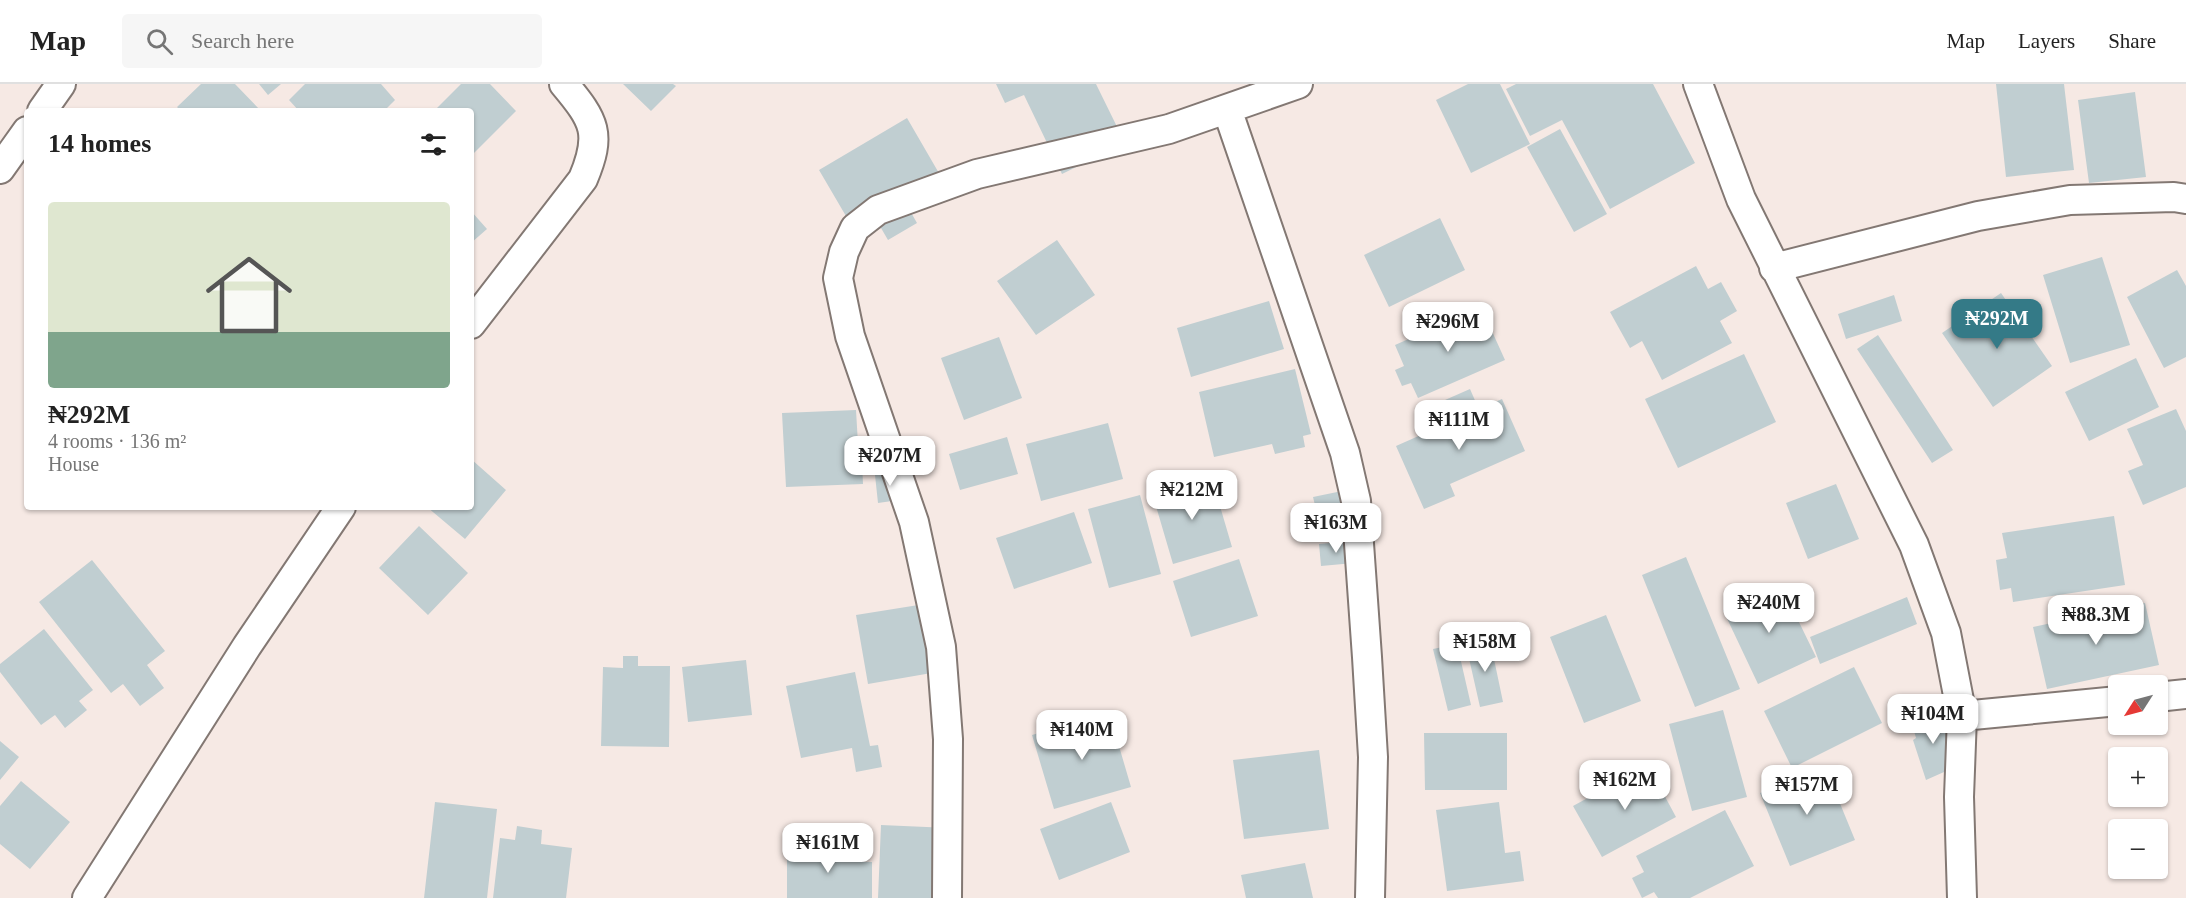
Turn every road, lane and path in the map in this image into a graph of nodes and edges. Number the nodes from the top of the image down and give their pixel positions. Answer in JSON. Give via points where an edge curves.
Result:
{"nodes":[{"id":1,"x":61,"y":84,"type":"edge"},
{"id":2,"x":564,"y":84,"type":"edge"},
{"id":3,"x":1298,"y":84,"type":"edge"},
{"id":4,"x":1698,"y":84,"type":"edge"},
{"id":5,"x":44,"y":108,"type":"edge"},
{"id":6,"x":1227,"y":109,"type":"junction"},
{"id":7,"x":24,"y":135,"type":"edge"},
{"id":8,"x":0,"y":169,"type":"edge"},
{"id":9,"x":2186,"y":199,"type":"edge"},
{"id":10,"x":1774,"y":268,"type":"junction"},
{"id":11,"x":474,"y":320,"type":"edge"},
{"id":12,"x":339,"y":510,"type":"edge"},
{"id":13,"x":2186,"y":694,"type":"edge"},
{"id":14,"x":2168,"y":696,"type":"edge"},
{"id":15,"x":2108,"y":702,"type":"edge"},
{"id":16,"x":1962,"y":716,"type":"junction"},
{"id":17,"x":87,"y":898,"type":"edge"},
{"id":18,"x":947,"y":898,"type":"edge"},
{"id":19,"x":1370,"y":898,"type":"edge"},
{"id":20,"x":1962,"y":898,"type":"edge"}],
"edges":[{"from":1,"to":5,"type":"street"},
{"from":2,"to":11,"type":"street","via":[[594,132],[593,154],[583,179]]},
{"from":3,"to":6,"type":"street"},
{"from":4,"to":10,"type":"street","via":[[1741,199]]},
{"from":6,"to":18,"type":"street","via":[[1169,129],[977,174],[878,210],[855,228],[844,252],[838,278],[850,336],[914,522],[941,647],[948,739]]},
{"from":6,"to":19,"type":"street","via":[[1345,453],[1356,501],[1373,757]]},
{"from":7,"to":8,"type":"street"},
{"from":9,"to":10,"type":"street","via":[[2070,200],[1978,216]]},
{"from":10,"to":16,"type":"street","via":[[1914,545],[1946,633]]},
{"from":12,"to":17,"type":"street"},
{"from":13,"to":14,"type":"street"},
{"from":15,"to":16,"type":"street"},
{"from":16,"to":20,"type":"street"}]}
